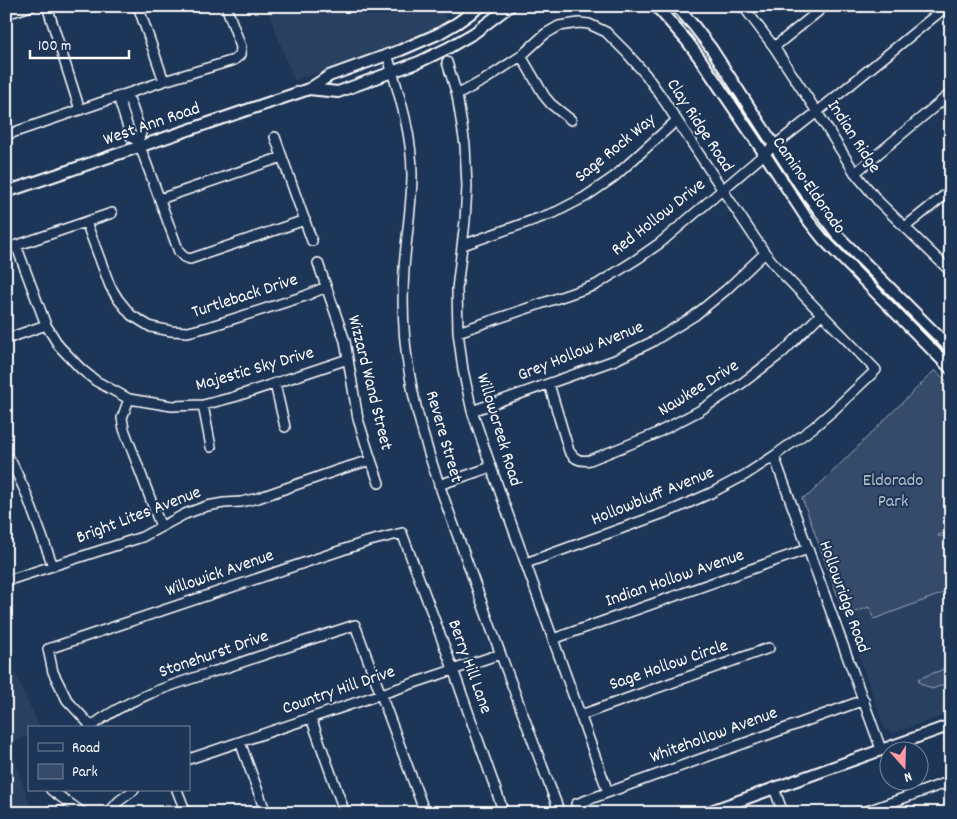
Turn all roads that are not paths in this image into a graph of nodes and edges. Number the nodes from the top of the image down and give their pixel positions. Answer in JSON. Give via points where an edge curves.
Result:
{"nodes":[{"id":1,"x":31,"y":6,"type":"edge"},
{"id":2,"x":47,"y":6,"type":"edge"},
{"id":3,"x":138,"y":6,"type":"edge"},
{"id":4,"x":226,"y":6,"type":"edge"},
{"id":5,"x":481,"y":6,"type":"edge"},
{"id":6,"x":510,"y":6,"type":"edge"},
{"id":7,"x":656,"y":6,"type":"edge"},
{"id":8,"x":676,"y":6,"type":"edge"},
{"id":9,"x":743,"y":6,"type":"edge"},
{"id":10,"x":826,"y":6,"type":"edge"},
{"id":11,"x":947,"y":6,"type":"edge"},
{"id":12,"x":6,"y":14,"type":"edge"},
{"id":13,"x":774,"y":47,"type":"junction"},
{"id":14,"x":388,"y":54,"type":"junction"},
{"id":15,"x":521,"y":56,"type":"junction"},
{"id":16,"x":447,"y":62,"type":"dead end"},
{"id":17,"x":393,"y":72,"type":"junction"},
{"id":18,"x":164,"y":81,"type":"junction"},
{"id":19,"x":309,"y":89,"type":"junction"},
{"id":20,"x":951,"y":93,"type":"edge"},
{"id":21,"x":457,"y":95,"type":"junction"},
{"id":22,"x":122,"y":96,"type":"junction"},
{"id":23,"x":80,"y":110,"type":"junction"},
{"id":24,"x":817,"y":112,"type":"junction"},
{"id":25,"x":571,"y":120,"type":"dead end"},
{"id":26,"x":677,"y":120,"type":"junction"},
{"id":27,"x":6,"y":135,"type":"edge"},
{"id":28,"x":275,"y":137,"type":"dead end"},
{"id":29,"x":139,"y":144,"type":"junction"},
{"id":30,"x":775,"y":145,"type":"junction"},
{"id":31,"x":764,"y":153,"type":"junction"},
{"id":32,"x":282,"y":157,"type":"junction"},
{"id":33,"x":855,"y":173,"type":"junction"},
{"id":34,"x":722,"y":189,"type":"junction"},
{"id":35,"x":951,"y":190,"type":"edge"},
{"id":36,"x":6,"y":192,"type":"edge"},
{"id":37,"x":160,"y":199,"type":"junction"},
{"id":38,"x":112,"y":213,"type":"dead end"},
{"id":39,"x":305,"y":220,"type":"junction"},
{"id":40,"x":86,"y":222,"type":"junction"},
{"id":41,"x":905,"y":227,"type":"junction"},
{"id":42,"x":312,"y":241,"type":"dead end"},
{"id":43,"x":463,"y":244,"type":"junction"},
{"id":44,"x":16,"y":246,"type":"junction"},
{"id":45,"x":6,"y":248,"type":"edge"},
{"id":46,"x":765,"y":253,"type":"junction"},
{"id":47,"x":318,"y":263,"type":"dead end"},
{"id":48,"x":951,"y":272,"type":"edge"},
{"id":49,"x":326,"y":287,"type":"junction"},
{"id":50,"x":822,"y":313,"type":"junction"},
{"id":51,"x":46,"y":325,"type":"junction"},
{"id":52,"x":458,"y":332,"type":"junction"},
{"id":53,"x":6,"y":339,"type":"edge"},
{"id":54,"x":951,"y":349,"type":"edge"},
{"id":55,"x":348,"y":360,"type":"junction"},
{"id":56,"x":951,"y":369,"type":"edge"},
{"id":57,"x":876,"y":370,"type":"joint"},
{"id":58,"x":275,"y":384,"type":"junction"},
{"id":59,"x":549,"y":384,"type":"junction"},
{"id":60,"x":129,"y":399,"type":"junction"},
{"id":61,"x":202,"y":405,"type":"junction"},
{"id":62,"x":472,"y":411,"type":"junction"},
{"id":63,"x":286,"y":427,"type":"dead end"},
{"id":64,"x":211,"y":447,"type":"dead end"},
{"id":65,"x":6,"y":456,"type":"edge"},
{"id":66,"x":774,"y":456,"type":"junction"},
{"id":67,"x":370,"y":460,"type":"junction"},
{"id":68,"x":490,"y":467,"type":"junction"},
{"id":69,"x":379,"y":483,"type":"dead end"},
{"id":70,"x":440,"y":485,"type":"junction"},
{"id":71,"x":161,"y":527,"type":"junction"},
{"id":72,"x":402,"y":533,"type":"joint"},
{"id":73,"x":808,"y":549,"type":"junction"},
{"id":74,"x":526,"y":563,"type":"junction"},
{"id":75,"x":53,"y":566,"type":"junction"},
{"id":76,"x":6,"y":581,"type":"edge"},
{"id":77,"x":553,"y":639,"type":"junction"},
{"id":78,"x":769,"y":648,"type":"dead end"},
{"id":79,"x":500,"y":654,"type":"junction"},
{"id":80,"x":453,"y":669,"type":"junction"},
{"id":81,"x":381,"y":694,"type":"junction"},
{"id":82,"x":864,"y":700,"type":"junction"},
{"id":83,"x":581,"y":715,"type":"junction"},
{"id":84,"x":311,"y":718,"type":"junction"},
{"id":85,"x":951,"y":725,"type":"edge"},
{"id":86,"x":89,"y":726,"type":"edge"},
{"id":87,"x":92,"y":726,"type":"edge"},
{"id":88,"x":240,"y":742,"type":"junction"},
{"id":89,"x":901,"y":742,"type":"edge"},
{"id":90,"x":880,"y":746,"type":"edge"},
{"id":91,"x":880,"y":749,"type":"edge"},
{"id":92,"x":190,"y":759,"type":"edge"},
{"id":93,"x":951,"y":781,"type":"edge"},
{"id":94,"x":774,"y":788,"type":"junction"},
{"id":95,"x":54,"y":792,"type":"edge"},
{"id":96,"x":131,"y":792,"type":"edge"},
{"id":97,"x":178,"y":792,"type":"edge"},
{"id":98,"x":608,"y":792,"type":"junction"},
{"id":99,"x":576,"y":804,"type":"dead end"},
{"id":100,"x":83,"y":813,"type":"edge"},
{"id":101,"x":108,"y":813,"type":"edge"},
{"id":102,"x":186,"y":813,"type":"edge"},
{"id":103,"x":266,"y":813,"type":"edge"},
{"id":104,"x":345,"y":813,"type":"edge"},
{"id":105,"x":425,"y":813,"type":"edge"},
{"id":106,"x":504,"y":813,"type":"edge"},
{"id":107,"x":560,"y":813,"type":"edge"},
{"id":108,"x":706,"y":813,"type":"edge"},
{"id":109,"x":783,"y":813,"type":"edge"},
{"id":110,"x":862,"y":813,"type":"edge"}],
"edges":[{"from":1,"to":12,"type":"street"},
{"from":2,"to":23,"type":"street"},
{"from":3,"to":18,"type":"street"},
{"from":4,"to":18,"type":"street","via":[[241,48],[240,54],[234,60]]},
{"from":5,"to":14,"type":"main road","name":"West Ann Road","via":[[438,34]]},
{"from":6,"to":17,"type":"main road","name":"West Ann Road","via":[[448,48]]},
{"from":7,"to":31,"type":"main road","name":"Camino Eldorado","via":[[701,60]]},
{"from":8,"to":30,"type":"main road","name":"Camino Eldorado","via":[[711,48]]},
{"from":9,"to":13,"type":"street","name":"Indian Ridge"},
{"from":10,"to":13,"type":"street"},
{"from":11,"to":24,"type":"street","name":"Red Hollow Drive"},
{"from":13,"to":24,"type":"street","name":"Indian Ridge"},
{"from":14,"to":17,"type":"street","name":"Revere Street"},
{"from":14,"to":19,"type":"main road","name":"West Ann Road","via":[[329,76]]},
{"from":15,"to":21,"type":"street","name":"Clay Ridge Road"},
{"from":15,"to":25,"type":"street","via":[[545,97]]},
{"from":15,"to":26,"type":"street","name":"Clay Ridge Road","via":[[544,34],[559,26],[579,23],[597,27],[610,35],[646,75]]},
{"from":16,"to":21,"type":"street","name":"Willowcreek Road"},
{"from":17,"to":19,"type":"main road","name":"West Ann Road","via":[[338,92]]},
{"from":17,"to":70,"type":"street","name":"Revere Street","via":[[406,118],[412,160],[404,271],[405,347],[418,419]]},
{"from":18,"to":22,"type":"street"},
{"from":19,"to":29,"type":"main road","name":"West Ann Road"},
{"from":20,"to":33,"type":"street"},
{"from":21,"to":43,"type":"street","name":"Willowcreek Road","via":[[466,153]]},
{"from":22,"to":23,"type":"street"},
{"from":22,"to":29,"type":"street","via":[[120,103],[131,137]]},
{"from":23,"to":27,"type":"street"},
{"from":24,"to":30,"type":"street","name":"Red Hollow Drive"},
{"from":24,"to":33,"type":"street","name":"Indian Ridge"},
{"from":26,"to":34,"type":"street","name":"Clay Ridge Road"},
{"from":26,"to":43,"type":"street","name":"Sage Rock Way","via":[[614,177],[586,197],[556,212]]},
{"from":28,"to":32,"type":"street"},
{"from":29,"to":36,"type":"main road","name":"West Ann Road"},
{"from":29,"to":37,"type":"street"},
{"from":30,"to":31,"type":"street","name":"Red Hollow Drive"},
{"from":30,"to":54,"type":"main road","name":"Camino Eldorado","via":[[839,237]]},
{"from":31,"to":34,"type":"street","name":"Red Hollow Drive"},
{"from":31,"to":56,"type":"main road","name":"Camino Eldorado","via":[[823,239]]},
{"from":32,"to":37,"type":"street"},
{"from":32,"to":39,"type":"street"},
{"from":33,"to":41,"type":"street","name":"Indian Ridge"},
{"from":34,"to":46,"type":"street","name":"Clay Ridge Road"},
{"from":34,"to":52,"type":"street","name":"Red Hollow Drive","via":[[660,242],[596,285]]},
{"from":35,"to":41,"type":"street"},
{"from":37,"to":39,"type":"street","via":[[180,252],[190,259]]},
{"from":38,"to":40,"type":"street"},
{"from":39,"to":42,"type":"street"},
{"from":40,"to":44,"type":"street"},
{"from":40,"to":49,"type":"street","name":"Turtleback Drive","via":[[118,300],[131,315],[151,326],[188,332],[208,328]]},
{"from":41,"to":48,"type":"street","name":"Indian Ridge"},
{"from":43,"to":52,"type":"street","name":"Willowcreek Road","via":[[457,288]]},
{"from":44,"to":45,"type":"street"},
{"from":44,"to":51,"type":"street","name":"Majestic Sky Drive"},
{"from":46,"to":50,"type":"street","name":"Clay Ridge Road"},
{"from":46,"to":59,"type":"street","name":"Grey Hollow Avenue","via":[[700,311],[652,342],[615,360]]},
{"from":47,"to":49,"type":"street","name":"Wizzard Wand Street"},
{"from":49,"to":55,"type":"street","name":"Wizzard Wand Street","via":[[345,341]]},
{"from":50,"to":57,"type":"street","name":"Clay Ridge Road"},
{"from":50,"to":59,"type":"street","name":"Nawkee Drive","via":[[782,353],[699,411],[653,435],[590,460],[576,459],[569,451]]},
{"from":51,"to":53,"type":"street"},
{"from":51,"to":60,"type":"street","name":"Majestic Sky Drive","via":[[59,346],[81,369]]},
{"from":52,"to":62,"type":"street","name":"Willowcreek Road"},
{"from":55,"to":58,"type":"street","name":"Majestic Sky Drive"},
{"from":55,"to":67,"type":"street","name":"Wizzard Wand Street","via":[[358,419]]},
{"from":57,"to":66,"type":"street","name":"Hollowbluff Avenue","via":[[814,427]]},
{"from":58,"to":61,"type":"street","name":"Majestic Sky Drive"},
{"from":58,"to":63,"type":"street"},
{"from":59,"to":62,"type":"street","name":"Grey Hollow Avenue"},
{"from":60,"to":61,"type":"street","name":"Majestic Sky Drive","via":[[172,406]]},
{"from":60,"to":71,"type":"street","via":[[122,418],[124,429]]},
{"from":61,"to":64,"type":"street"},
{"from":62,"to":68,"type":"street","name":"Willowcreek Road"},
{"from":65,"to":75,"type":"street","via":[[26,493]]},
{"from":66,"to":73,"type":"street","name":"Hollowridge Road"},
{"from":66,"to":74,"type":"street","name":"Hollowbluff Avenue","via":[[728,484],[675,510]]},
{"from":67,"to":69,"type":"street","name":"Wizzard Wand Street"},
{"from":67,"to":71,"type":"street","name":"Bright Lites Avenue","via":[[258,498],[207,506]]},
{"from":68,"to":70,"type":"street"},
{"from":68,"to":74,"type":"street","name":"Willowcreek Road"},
{"from":70,"to":79,"type":"street","name":"Revere Street"},
{"from":71,"to":75,"type":"street","name":"Bright Lites Avenue","via":[[142,537]]},
{"from":72,"to":80,"type":"street","name":"Berry Hill Lane"},
{"from":72,"to":86,"type":"street","name":"Willowick Avenue","via":[[366,542],[48,649],[53,672],[67,700]]},
{"from":73,"to":77,"type":"street","name":"Indian Hollow Avenue"},
{"from":73,"to":82,"type":"street","name":"Hollowridge Road"},
{"from":74,"to":77,"type":"street","name":"Willowcreek Road"},
{"from":75,"to":76,"type":"street","name":"Bright Lites Avenue"},
{"from":77,"to":83,"type":"street","name":"Willowcreek Road"},
{"from":78,"to":83,"type":"street","name":"Sage Hollow Circle"},
{"from":79,"to":80,"type":"street","name":"Country Hill Drive"},
{"from":79,"to":107,"type":"street","name":"Revere Street"},
{"from":80,"to":81,"type":"street","name":"Country Hill Drive"},
{"from":80,"to":106,"type":"street","name":"Berry Hill Lane"},
{"from":81,"to":84,"type":"street","name":"Country Hill Drive"},
{"from":81,"to":87,"type":"street","name":"Stonehurst Drive","via":[[355,625],[179,682],[119,708]]},
{"from":81,"to":105,"type":"street"},
{"from":82,"to":90,"type":"street","name":"Hollowridge Road"},
{"from":82,"to":98,"type":"street","name":"Whitehollow Avenue"},
{"from":83,"to":98,"type":"street","name":"Willowcreek Road"},
{"from":84,"to":88,"type":"street","name":"Country Hill Drive"},
{"from":84,"to":104,"type":"street"},
{"from":85,"to":89,"type":"main road"},
{"from":88,"to":92,"type":"street","name":"Country Hill Drive"},
{"from":88,"to":103,"type":"street"},
{"from":91,"to":94,"type":"main road"},
{"from":93,"to":110,"type":"street"},
{"from":94,"to":108,"type":"main road"},
{"from":94,"to":109,"type":"street"},
{"from":95,"to":100,"type":"street"},
{"from":96,"to":101,"type":"street"},
{"from":97,"to":102,"type":"street"},
{"from":98,"to":99,"type":"street","name":"Whitehollow Avenue"}]}
